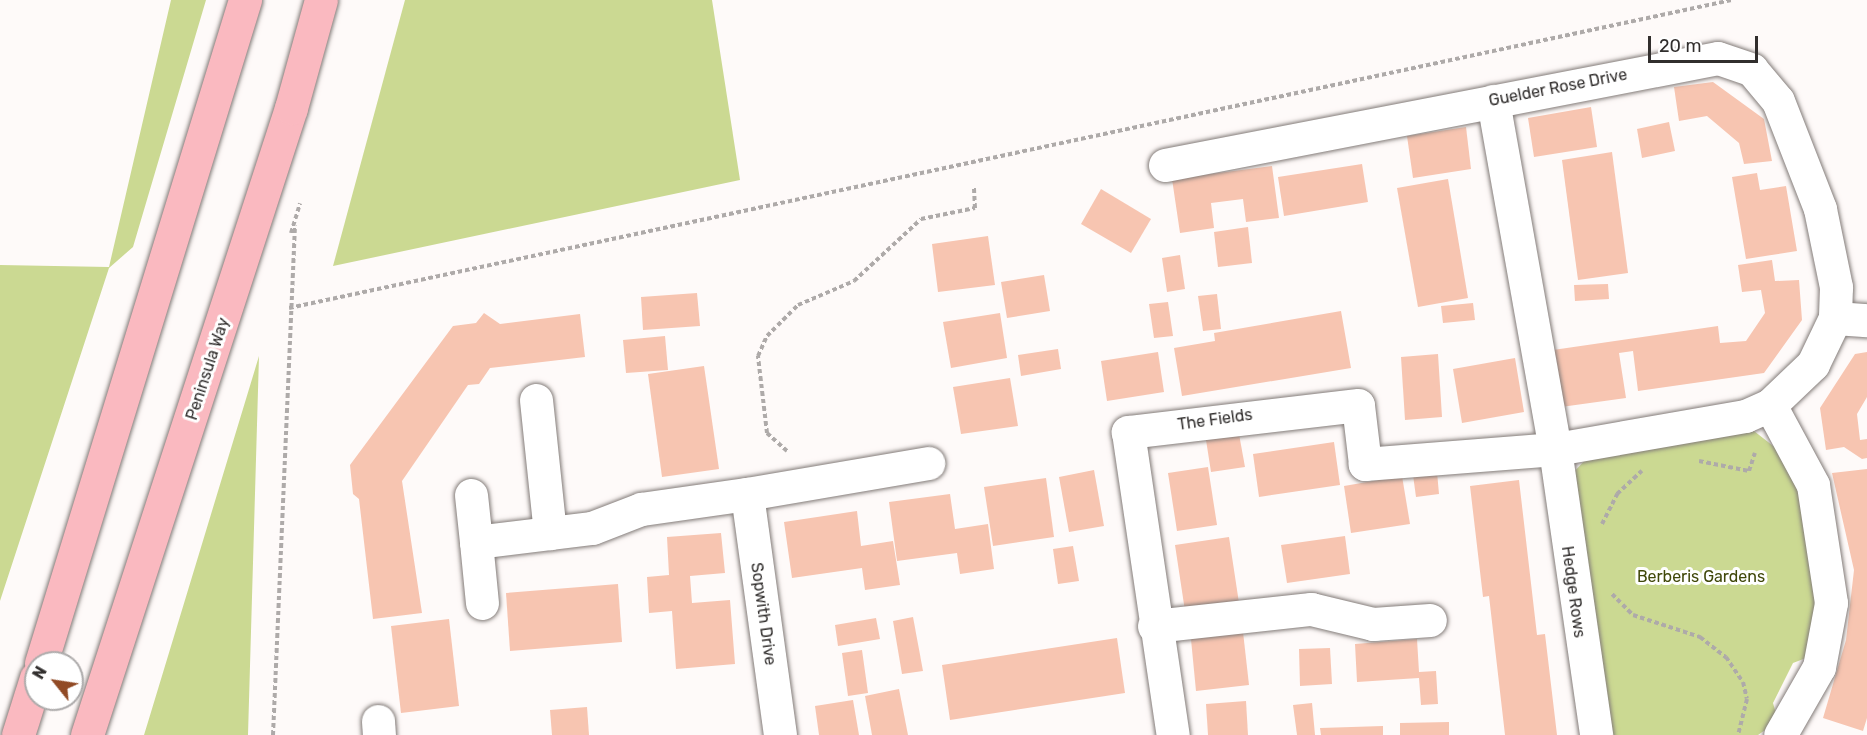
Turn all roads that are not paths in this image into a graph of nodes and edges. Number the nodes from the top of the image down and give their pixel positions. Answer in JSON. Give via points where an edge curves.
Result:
{"nodes":[{"id":1,"x":245,"y":0,"type":"edge"},
{"id":2,"x":321,"y":0,"type":"edge"},
{"id":3,"x":1493,"y":100,"type":"junction"},
{"id":4,"x":1164,"y":165,"type":"dead end"},
{"id":5,"x":1851,"y":319,"type":"edge"},
{"id":6,"x":536,"y":400,"type":"dead end"},
{"id":7,"x":1776,"y":417,"type":"junction"},
{"id":8,"x":1555,"y":449,"type":"junction"},
{"id":9,"x":928,"y":463,"type":"dead end"},
{"id":10,"x":747,"y":494,"type":"junction"},
{"id":11,"x":471,"y":495,"type":"dead end"},
{"id":12,"x":550,"y":533,"type":"junction"},
{"id":13,"x":476,"y":542,"type":"junction"},
{"id":14,"x":482,"y":603,"type":"dead end"},
{"id":15,"x":1430,"y":620,"type":"dead end"},
{"id":16,"x":1154,"y":626,"type":"junction"},
{"id":17,"x":45,"y":651,"type":"edge"},
{"id":18,"x":26,"y":711,"type":"edge"},
{"id":19,"x":1789,"y":732,"type":"edge"},
{"id":20,"x":18,"y":735,"type":"edge"},
{"id":21,"x":87,"y":735,"type":"edge"},
{"id":22,"x":780,"y":735,"type":"edge"},
{"id":23,"x":1173,"y":735,"type":"edge"},
{"id":24,"x":1596,"y":735,"type":"edge"}],
"edges":[{"from":1,"to":17,"type":"main road"},
{"from":2,"to":21,"type":"main road","name":"Peninsula Way","via":[[291,108]]},
{"from":3,"to":4,"type":"street","name":"Guelder Rose Drive"},
{"from":3,"to":5,"type":"street","name":"Guelder Rose Drive","via":[[1700,60],[1718,58],[1752,70],[1778,101],[1803,159]]},
{"from":3,"to":8,"type":"street"},
{"from":5,"to":7,"type":"street","name":"Guelder Rose Drive"},
{"from":6,"to":12,"type":"street"},
{"from":7,"to":8,"type":"street","name":"Guelder Rose Drive","via":[[1745,416]]},
{"from":7,"to":19,"type":"street","via":[[1813,485],[1831,603],[1819,667]]},
{"from":8,"to":16,"type":"street","name":"The Fields","via":[[1365,464],[1358,405],[1128,432]]},
{"from":8,"to":24,"type":"street","name":"Hedge Rows"},
{"from":9,"to":10,"type":"street"},
{"from":10,"to":12,"type":"street","via":[[641,509],[592,528]]},
{"from":10,"to":22,"type":"street","name":"Sopwith Drive"},
{"from":11,"to":13,"type":"street"},
{"from":12,"to":13,"type":"street"},
{"from":13,"to":14,"type":"street"},
{"from":15,"to":16,"type":"street","via":[[1373,624],[1311,609]]},
{"from":16,"to":23,"type":"street","name":"The Fields"},
{"from":18,"to":20,"type":"main road"}]}
